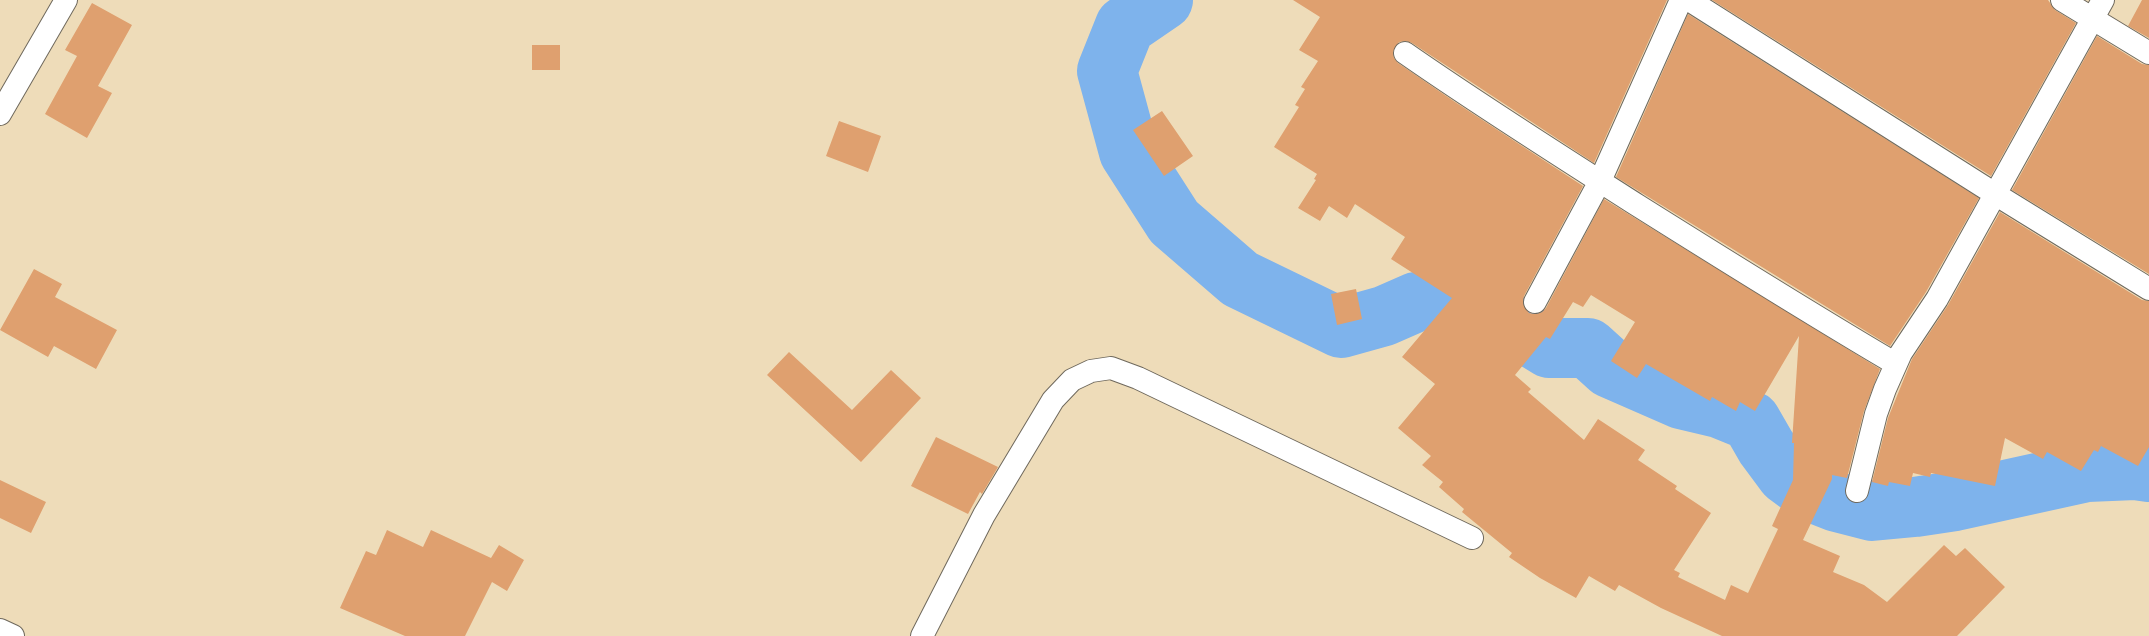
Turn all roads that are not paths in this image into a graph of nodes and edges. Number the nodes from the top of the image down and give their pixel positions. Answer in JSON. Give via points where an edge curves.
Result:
{"nodes":[{"id":1,"x":66,"y":0,"type":"edge"},
{"id":2,"x":1681,"y":0,"type":"edge"},
{"id":3,"x":1689,"y":0,"type":"edge"},
{"id":4,"x":2062,"y":0,"type":"edge"},
{"id":5,"x":2103,"y":0,"type":"edge"},
{"id":6,"x":2093,"y":20,"type":"junction"},
{"id":7,"x":1405,"y":53,"type":"dead end"},
{"id":8,"x":2149,"y":54,"type":"edge"},
{"id":9,"x":0,"y":114,"type":"edge"},
{"id":10,"x":1600,"y":181,"type":"junction"},
{"id":11,"x":1995,"y":194,"type":"junction"},
{"id":12,"x":2149,"y":289,"type":"edge"},
{"id":13,"x":1534,"y":302,"type":"dead end"},
{"id":14,"x":1896,"y":364,"type":"junction"},
{"id":15,"x":1857,"y":491,"type":"dead end"},
{"id":16,"x":1472,"y":538,"type":"dead end"},
{"id":17,"x":0,"y":630,"type":"edge"},
{"id":18,"x":13,"y":636,"type":"edge"},
{"id":19,"x":922,"y":636,"type":"edge"}],
"edges":[{"from":1,"to":9,"type":"street"},
{"from":2,"to":10,"type":"street"},
{"from":3,"to":11,"type":"street"},
{"from":4,"to":6,"type":"street"},
{"from":5,"to":6,"type":"street"},
{"from":6,"to":8,"type":"street"},
{"from":6,"to":11,"type":"street"},
{"from":7,"to":10,"type":"street"},
{"from":10,"to":13,"type":"street"},
{"from":10,"to":14,"type":"street","via":[[1804,310]]},
{"from":11,"to":12,"type":"street"},
{"from":11,"to":14,"type":"street","via":[[1937,299]]},
{"from":14,"to":15,"type":"street","via":[[1876,414]]},
{"from":16,"to":19,"type":"street","via":[[1138,378],[1111,368],[1091,372],[1072,380],[1052,400],[984,515]]},
{"from":17,"to":18,"type":"street"}]}
